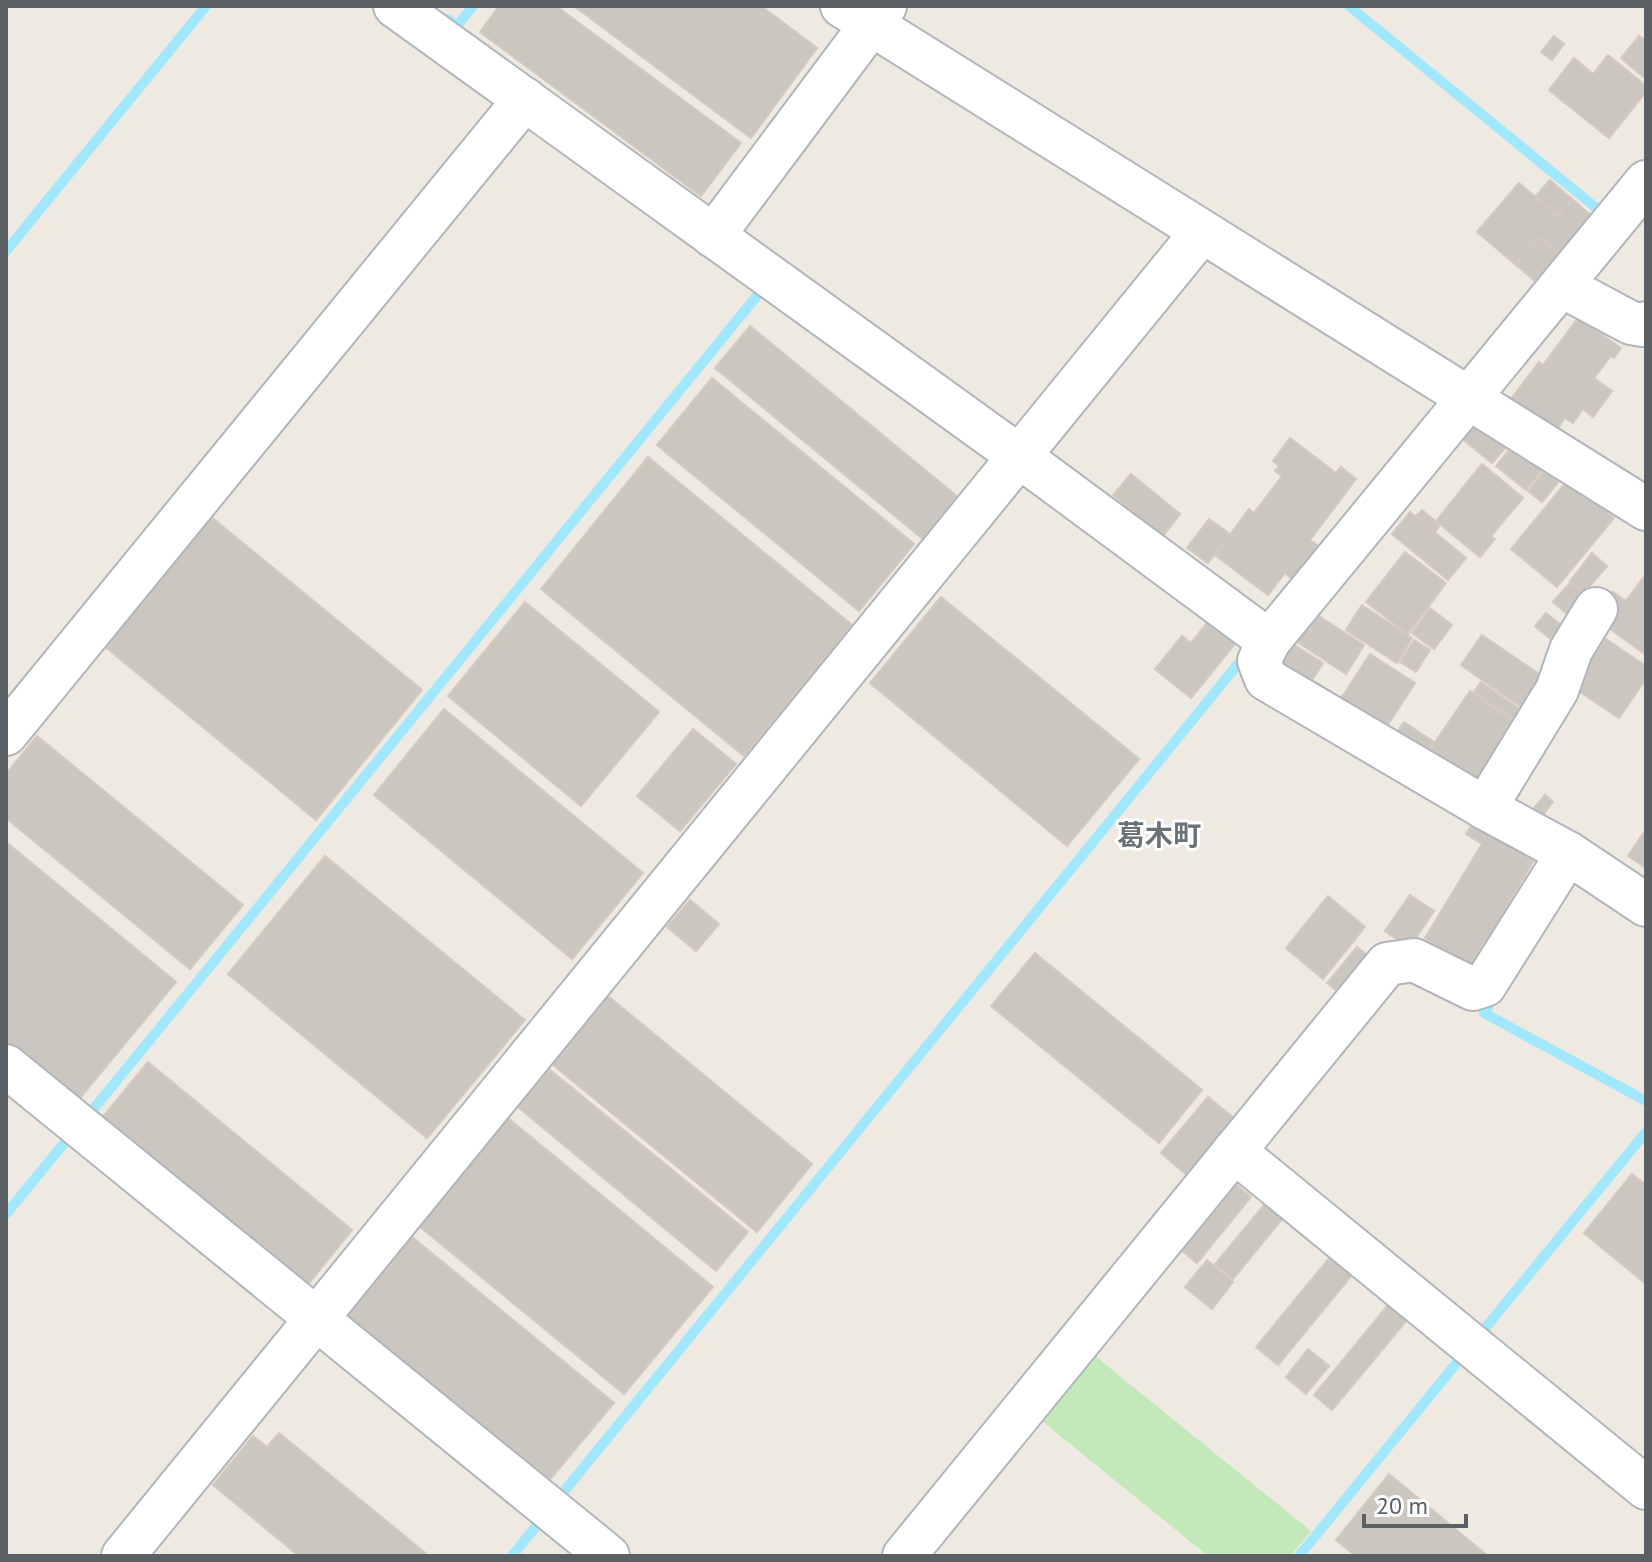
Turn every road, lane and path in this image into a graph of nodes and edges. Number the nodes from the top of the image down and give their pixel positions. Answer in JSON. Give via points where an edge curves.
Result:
{"nodes":[{"id":1,"x":395,"y":6,"type":"edge"},
{"id":2,"x":866,"y":12,"type":"edge"},
{"id":3,"x":525,"y":99,"type":"junction"},
{"id":4,"x":1646,"y":182,"type":"edge"},
{"id":5,"x":1201,"y":233,"type":"junction"},
{"id":6,"x":713,"y":236,"type":"junction"},
{"id":7,"x":1562,"y":286,"type":"junction"},
{"id":8,"x":1646,"y":323,"type":"edge"},
{"id":9,"x":1470,"y":397,"type":"junction"},
{"id":10,"x":1019,"y":456,"type":"junction"},
{"id":11,"x":1646,"y":509,"type":"edge"},
{"id":12,"x":1596,"y":609,"type":"dead end"},
{"id":13,"x":1269,"y":641,"type":"junction"},
{"id":14,"x":6,"y":734,"type":"edge"},
{"id":15,"x":1485,"y":808,"type":"junction"},
{"id":16,"x":1568,"y":853,"type":"junction"},
{"id":17,"x":1646,"y":905,"type":"edge"},
{"id":18,"x":6,"y":1066,"type":"edge"},
{"id":19,"x":1234,"y":1151,"type":"junction"},
{"id":20,"x":317,"y":1318,"type":"junction"},
{"id":21,"x":1646,"y":1488,"type":"edge"},
{"id":22,"x":123,"y":1556,"type":"edge"},
{"id":23,"x":608,"y":1556,"type":"edge"},
{"id":24,"x":904,"y":1556,"type":"edge"}],
"edges":[{"from":1,"to":3,"type":"street"},
{"from":2,"to":5,"type":"street"},
{"from":2,"to":6,"type":"street"},
{"from":3,"to":6,"type":"street"},
{"from":3,"to":14,"type":"street"},
{"from":4,"to":7,"type":"street"},
{"from":5,"to":9,"type":"street"},
{"from":5,"to":10,"type":"street"},
{"from":6,"to":10,"type":"street"},
{"from":7,"to":8,"type":"street","via":[[1631,323]]},
{"from":7,"to":9,"type":"street"},
{"from":9,"to":11,"type":"street"},
{"from":9,"to":13,"type":"street"},
{"from":10,"to":13,"type":"street"},
{"from":10,"to":20,"type":"street"},
{"from":12,"to":15,"type":"street","via":[[1571,650],[1557,690]]},
{"from":13,"to":15,"type":"street","via":[[1259,661],[1266,679]]},
{"from":15,"to":16,"type":"street"},
{"from":16,"to":17,"type":"street"},
{"from":16,"to":19,"type":"street","via":[[1485,985],[1473,989],[1414,960],[1387,964]]},
{"from":18,"to":20,"type":"street"},
{"from":19,"to":21,"type":"street"},
{"from":19,"to":24,"type":"street"},
{"from":20,"to":22,"type":"street"},
{"from":20,"to":23,"type":"street"}]}
